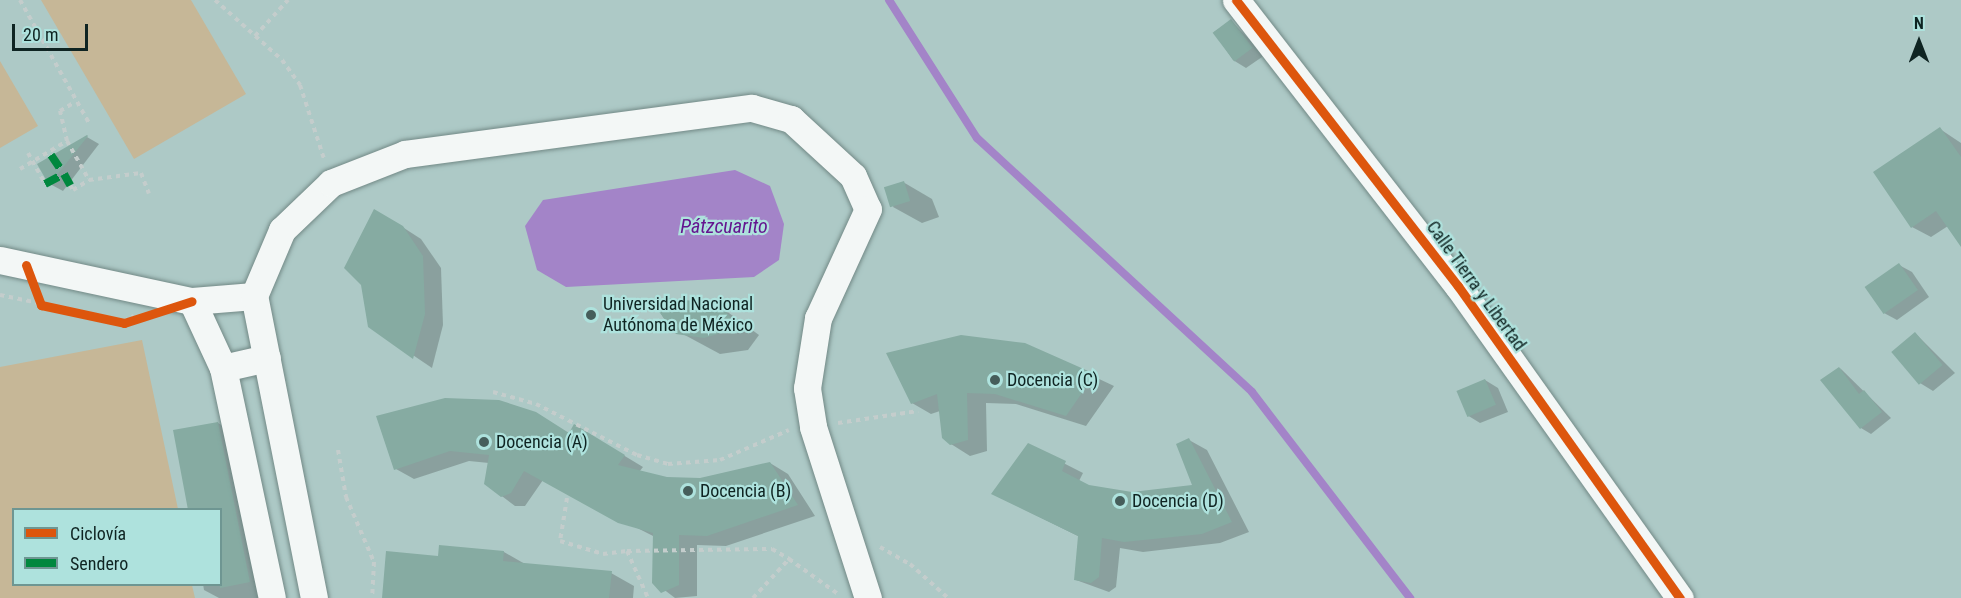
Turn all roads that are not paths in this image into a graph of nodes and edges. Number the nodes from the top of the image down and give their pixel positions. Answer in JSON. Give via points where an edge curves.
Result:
{"nodes":[{"id":1,"x":1236,"y":0,"type":"edge"},
{"id":2,"x":13,"y":263,"type":"edge"},
{"id":3,"x":254,"y":296,"type":"junction"},
{"id":4,"x":192,"y":301,"type":"junction"},
{"id":5,"x":267,"y":358,"type":"junction"},
{"id":6,"x":223,"y":368,"type":"junction"},
{"id":7,"x":272,"y":598,"type":"edge"},
{"id":8,"x":314,"y":598,"type":"edge"},
{"id":9,"x":868,"y":598,"type":"edge"},
{"id":10,"x":1680,"y":598,"type":"edge"}],
"edges":[{"from":1,"to":10,"type":"street","name":"Calle Tierra y Libertad","via":[[1458,286]]},
{"from":2,"to":4,"type":"street"},
{"from":3,"to":4,"type":"street"},
{"from":3,"to":5,"type":"street"},
{"from":3,"to":9,"type":"street","via":[[282,230],[331,183],[405,154],[752,108],[791,119],[853,176],[868,208],[818,318],[807,388],[813,427]]},
{"from":4,"to":6,"type":"street"},
{"from":5,"to":6,"type":"street"},
{"from":5,"to":8,"type":"street"},
{"from":6,"to":7,"type":"street"}]}
